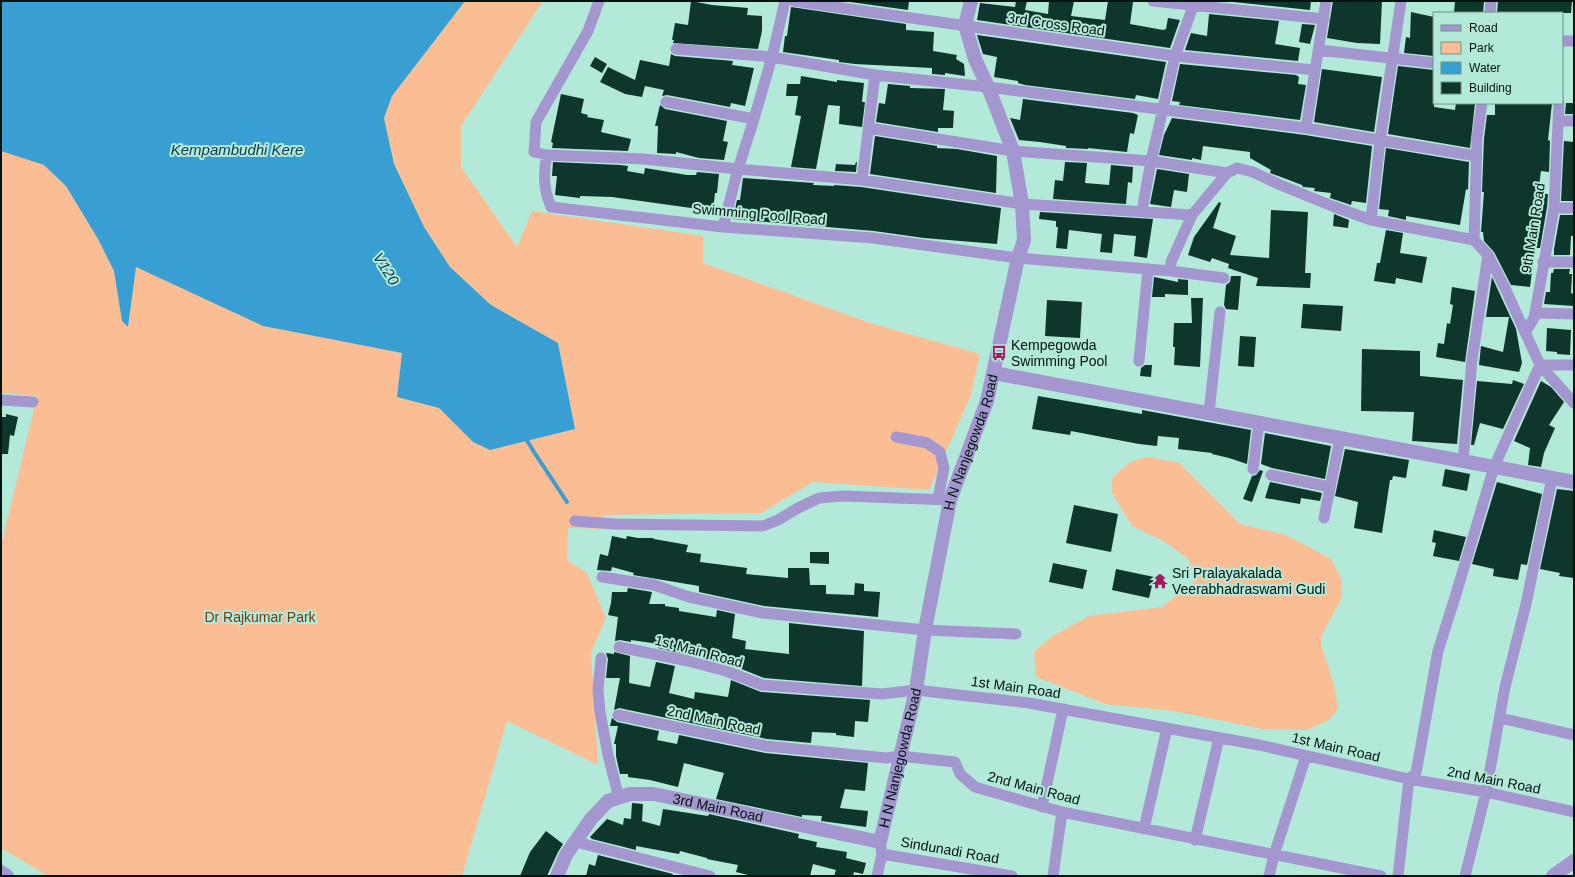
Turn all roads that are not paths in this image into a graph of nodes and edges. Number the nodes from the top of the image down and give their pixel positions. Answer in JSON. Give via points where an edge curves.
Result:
{"nodes":[{"id":1,"x":599,"y":1,"type":"edge"},
{"id":2,"x":785,"y":1,"type":"edge"},
{"id":3,"x":794,"y":1,"type":"edge"},
{"id":4,"x":971,"y":1,"type":"edge"},
{"id":5,"x":1153,"y":1,"type":"edge"},
{"id":6,"x":1326,"y":1,"type":"edge"},
{"id":7,"x":1401,"y":1,"type":"edge"},
{"id":8,"x":1491,"y":1,"type":"edge"},
{"id":9,"x":1194,"y":4,"type":"edge"},
{"id":10,"x":1490,"y":12,"type":"edge"},
{"id":11,"x":1324,"y":19,"type":"junction"},
{"id":12,"x":965,"y":25,"type":"junction"},
{"id":13,"x":1563,"y":41,"type":"edge"},
{"id":14,"x":1574,"y":41,"type":"edge"},
{"id":15,"x":676,"y":49,"type":"dead end"},
{"id":16,"x":1319,"y":50,"type":"junction"},
{"id":17,"x":1175,"y":56,"type":"junction"},
{"id":18,"x":772,"y":57,"type":"junction"},
{"id":19,"x":1393,"y":58,"type":"junction"},
{"id":20,"x":1433,"y":63,"type":"edge"},
{"id":21,"x":1315,"y":70,"type":"junction"},
{"id":22,"x":875,"y":75,"type":"junction"},
{"id":23,"x":988,"y":87,"type":"junction"},
{"id":24,"x":666,"y":102,"type":"dead end"},
{"id":25,"x":1482,"y":104,"type":"edge"},
{"id":26,"x":1559,"y":104,"type":"edge"},
{"id":27,"x":1162,"y":109,"type":"junction"},
{"id":28,"x":754,"y":119,"type":"junction"},
{"id":29,"x":1559,"y":121,"type":"junction"},
{"id":30,"x":1574,"y":121,"type":"edge"},
{"id":31,"x":869,"y":128,"type":"junction"},
{"id":32,"x":1306,"y":128,"type":"junction"},
{"id":33,"x":1380,"y":141,"type":"junction"},
{"id":34,"x":1013,"y":151,"type":"junction"},
{"id":35,"x":547,"y":155,"type":"junction"},
{"id":36,"x":1476,"y":156,"type":"junction"},
{"id":37,"x":1151,"y":161,"type":"junction"},
{"id":38,"x":738,"y":169,"type":"junction"},
{"id":39,"x":1227,"y":173,"type":"junction"},
{"id":40,"x":862,"y":180,"type":"junction"},
{"id":41,"x":1022,"y":204,"type":"junction"},
{"id":42,"x":1554,"y":208,"type":"junction"},
{"id":43,"x":1574,"y":208,"type":"edge"},
{"id":44,"x":1142,"y":211,"type":"junction"},
{"id":45,"x":1192,"y":215,"type":"junction"},
{"id":46,"x":1371,"y":220,"type":"junction"},
{"id":47,"x":723,"y":227,"type":"junction"},
{"id":48,"x":1474,"y":240,"type":"junction"},
{"id":49,"x":1488,"y":255,"type":"junction"},
{"id":50,"x":1018,"y":258,"type":"junction"},
{"id":51,"x":1543,"y":262,"type":"junction"},
{"id":52,"x":1574,"y":262,"type":"edge"},
{"id":53,"x":1148,"y":269,"type":"junction"},
{"id":54,"x":1171,"y":271,"type":"junction"},
{"id":55,"x":1224,"y":278,"type":"dead end"},
{"id":56,"x":1220,"y":312,"type":"dead end"},
{"id":57,"x":1535,"y":313,"type":"junction"},
{"id":58,"x":1574,"y":314,"type":"edge"},
{"id":59,"x":1526,"y":331,"type":"junction"},
{"id":60,"x":1139,"y":361,"type":"dead end"},
{"id":61,"x":1540,"y":365,"type":"junction"},
{"id":62,"x":1574,"y":365,"type":"edge"},
{"id":63,"x":994,"y":373,"type":"junction"},
{"id":64,"x":1,"y":400,"type":"edge"},
{"id":65,"x":33,"y":402,"type":"dead end"},
{"id":66,"x":1574,"y":403,"type":"edge"},
{"id":67,"x":1209,"y":413,"type":"junction"},
{"id":68,"x":1259,"y":422,"type":"junction"},
{"id":69,"x":896,"y":438,"type":"dead end"},
{"id":70,"x":1340,"y":438,"type":"junction"},
{"id":71,"x":1463,"y":461,"type":"junction"},
{"id":72,"x":1494,"y":467,"type":"junction"},
{"id":73,"x":1253,"y":469,"type":"dead end"},
{"id":74,"x":1271,"y":475,"type":"dead end"},
{"id":75,"x":1552,"y":478,"type":"junction"},
{"id":76,"x":1574,"y":482,"type":"edge"},
{"id":77,"x":1330,"y":487,"type":"junction"},
{"id":78,"x":944,"y":499,"type":"junction"},
{"id":79,"x":1324,"y":518,"type":"dead end"},
{"id":80,"x":575,"y":521,"type":"dead end"},
{"id":81,"x":602,"y":577,"type":"dead end"},
{"id":82,"x":925,"y":630,"type":"junction"},
{"id":83,"x":1016,"y":634,"type":"dead end"},
{"id":84,"x":619,"y":647,"type":"dead end"},
{"id":85,"x":601,"y":658,"type":"dead end"},
{"id":86,"x":916,"y":690,"type":"junction"},
{"id":87,"x":1063,"y":709,"type":"junction"},
{"id":88,"x":618,"y":715,"type":"dead end"},
{"id":89,"x":1500,"y":718,"type":"junction"},
{"id":90,"x":1167,"y":728,"type":"junction"},
{"id":91,"x":1574,"y":735,"type":"edge"},
{"id":92,"x":1219,"y":738,"type":"junction"},
{"id":93,"x":900,"y":756,"type":"junction"},
{"id":94,"x":1306,"y":756,"type":"junction"},
{"id":95,"x":1408,"y":779,"type":"junction"},
{"id":96,"x":1486,"y":792,"type":"junction"},
{"id":97,"x":619,"y":798,"type":"junction"},
{"id":98,"x":1042,"y":807,"type":"junction"},
{"id":99,"x":1062,"y":812,"type":"junction"},
{"id":100,"x":1574,"y":812,"type":"edge"},
{"id":101,"x":1144,"y":829,"type":"junction"},
{"id":102,"x":1195,"y":840,"type":"junction"},
{"id":103,"x":576,"y":842,"type":"junction"},
{"id":104,"x":881,"y":848,"type":"junction"},
{"id":105,"x":1274,"y":856,"type":"junction"},
{"id":106,"x":1574,"y":861,"type":"edge"},
{"id":107,"x":1,"y":872,"type":"edge"},
{"id":108,"x":7,"y":876,"type":"edge"},
{"id":109,"x":557,"y":876,"type":"edge"},
{"id":110,"x":710,"y":876,"type":"edge"},
{"id":111,"x":877,"y":876,"type":"edge"},
{"id":112,"x":1012,"y":876,"type":"edge"},
{"id":113,"x":1053,"y":876,"type":"edge"},
{"id":114,"x":1269,"y":876,"type":"edge"},
{"id":115,"x":1381,"y":876,"type":"edge"},
{"id":116,"x":1398,"y":876,"type":"edge"},
{"id":117,"x":1465,"y":876,"type":"edge"},
{"id":118,"x":1553,"y":876,"type":"edge"}],
"edges":[{"from":1,"to":35,"type":"street","via":[[588,31],[536,122],[534,152]]},
{"from":2,"to":18,"type":"street"},
{"from":3,"to":12,"type":"street","name":"3rd Cross Road"},
{"from":4,"to":12,"type":"street","name":"H N Nanjegowda Road"},
{"from":5,"to":9,"type":"street"},
{"from":6,"to":11,"type":"street"},
{"from":7,"to":19,"type":"street"},
{"from":8,"to":10,"type":"street"},
{"from":9,"to":11,"type":"street"},
{"from":9,"to":17,"type":"street"},
{"from":11,"to":16,"type":"street"},
{"from":12,"to":17,"type":"street","name":"3rd Cross Road"},
{"from":12,"to":23,"type":"street","name":"H N Nanjegowda Road","via":[[975,60]]},
{"from":13,"to":14,"type":"street"},
{"from":15,"to":18,"type":"street"},
{"from":16,"to":19,"type":"street"},
{"from":16,"to":21,"type":"street"},
{"from":17,"to":21,"type":"street","name":"3rd Cross Road"},
{"from":17,"to":27,"type":"street"},
{"from":18,"to":22,"type":"street"},
{"from":18,"to":28,"type":"street"},
{"from":19,"to":20,"type":"street"},
{"from":19,"to":33,"type":"street"},
{"from":21,"to":32,"type":"street"},
{"from":22,"to":23,"type":"street"},
{"from":22,"to":31,"type":"street"},
{"from":23,"to":27,"type":"street"},
{"from":23,"to":34,"type":"street","name":"H N Nanjegowda Road"},
{"from":24,"to":28,"type":"street"},
{"from":25,"to":36,"type":"street"},
{"from":26,"to":29,"type":"street","name":"9th Main Road"},
{"from":27,"to":32,"type":"street"},
{"from":27,"to":37,"type":"street"},
{"from":28,"to":38,"type":"street"},
{"from":29,"to":30,"type":"street"},
{"from":29,"to":42,"type":"street","name":"9th Main Road"},
{"from":31,"to":34,"type":"street"},
{"from":31,"to":40,"type":"street"},
{"from":32,"to":33,"type":"street"},
{"from":33,"to":36,"type":"street"},
{"from":33,"to":46,"type":"street"},
{"from":34,"to":37,"type":"street"},
{"from":34,"to":41,"type":"street","name":"H N Nanjegowda Road"},
{"from":35,"to":38,"type":"street","via":[[644,159]]},
{"from":35,"to":47,"type":"street","name":"Swimming Pool Road","via":[[544,167],[545,185],[551,207]]},
{"from":36,"to":48,"type":"street"},
{"from":37,"to":39,"type":"street"},
{"from":37,"to":44,"type":"street"},
{"from":38,"to":40,"type":"street"},
{"from":38,"to":47,"type":"street"},
{"from":39,"to":45,"type":"street"},
{"from":39,"to":46,"type":"street","via":[[1237,168],[1253,172]]},
{"from":40,"to":41,"type":"street"},
{"from":41,"to":44,"type":"street"},
{"from":41,"to":50,"type":"street","name":"H N Nanjegowda Road","via":[[1024,240]]},
{"from":42,"to":43,"type":"street"},
{"from":42,"to":51,"type":"street","name":"9th Main Road"},
{"from":44,"to":45,"type":"street"},
{"from":45,"to":54,"type":"street","via":[[1171,262]]},
{"from":46,"to":48,"type":"street"},
{"from":47,"to":50,"type":"street","name":"Swimming Pool Road","via":[[873,238]]},
{"from":48,"to":49,"type":"street"},
{"from":49,"to":59,"type":"street"},
{"from":49,"to":71,"type":"street","via":[[1472,360]]},
{"from":50,"to":53,"type":"street","name":"Swimming Pool Road"},
{"from":50,"to":63,"type":"street","name":"H N Nanjegowda Road"},
{"from":51,"to":52,"type":"street"},
{"from":51,"to":57,"type":"street","name":"9th Main Road"},
{"from":53,"to":54,"type":"street","name":"Swimming Pool Road"},
{"from":53,"to":60,"type":"street"},
{"from":54,"to":55,"type":"street","name":"Swimming Pool Road"},
{"from":56,"to":67,"type":"street"},
{"from":57,"to":58,"type":"street"},
{"from":57,"to":59,"type":"street","name":"9th Main Road"},
{"from":59,"to":61,"type":"street"},
{"from":61,"to":62,"type":"street"},
{"from":61,"to":66,"type":"street"},
{"from":61,"to":72,"type":"street"},
{"from":63,"to":67,"type":"street"},
{"from":63,"to":78,"type":"street","name":"H N Nanjegowda Road","via":[[987,401]]},
{"from":64,"to":65,"type":"street"},
{"from":67,"to":68,"type":"street"},
{"from":68,"to":70,"type":"street"},
{"from":68,"to":73,"type":"street"},
{"from":69,"to":78,"type":"street","via":[[927,444],[940,452],[944,468]]},
{"from":70,"to":71,"type":"street"},
{"from":70,"to":77,"type":"street"},
{"from":71,"to":72,"type":"street"},
{"from":72,"to":75,"type":"street"},
{"from":72,"to":95,"type":"street","via":[[1438,651],[1416,773]]},
{"from":74,"to":77,"type":"street"},
{"from":75,"to":76,"type":"street"},
{"from":75,"to":89,"type":"street"},
{"from":77,"to":79,"type":"street"},
{"from":78,"to":80,"type":"street","via":[[843,496],[819,498],[763,526]]},
{"from":78,"to":82,"type":"street","name":"H N Nanjegowda Road"},
{"from":81,"to":82,"type":"street","via":[[654,585],[689,597],[763,613]]},
{"from":82,"to":83,"type":"street"},
{"from":82,"to":86,"type":"street","name":"H N Nanjegowda Road"},
{"from":84,"to":86,"type":"street","name":"1st Main Road","via":[[726,671],[762,686],[882,694]]},
{"from":85,"to":97,"type":"street","via":[[598,690],[600,712]]},
{"from":86,"to":87,"type":"street","name":"1st Main Road"},
{"from":86,"to":93,"type":"street","name":"H N Nanjegowda Road"},
{"from":87,"to":90,"type":"street","name":"1st Main Road"},
{"from":87,"to":98,"type":"street"},
{"from":88,"to":93,"type":"street","name":"2nd Main Road","via":[[766,746],[886,758]]},
{"from":89,"to":91,"type":"street"},
{"from":89,"to":96,"type":"street"},
{"from":90,"to":92,"type":"street","name":"1st Main Road"},
{"from":90,"to":101,"type":"street"},
{"from":92,"to":94,"type":"street","name":"1st Main Road"},
{"from":92,"to":102,"type":"street"},
{"from":93,"to":98,"type":"street","name":"2nd Main Road","via":[[955,762],[960,774],[975,787]]},
{"from":93,"to":104,"type":"street","name":"H N Nanjegowda Road"},
{"from":94,"to":95,"type":"street","name":"1st Main Road"},
{"from":94,"to":105,"type":"street"},
{"from":95,"to":96,"type":"street","name":"2nd Main Road"},
{"from":95,"to":116,"type":"street"},
{"from":96,"to":100,"type":"street","name":"2nd Main Road"},
{"from":96,"to":117,"type":"street"},
{"from":97,"to":103,"type":"street","name":"3rd Main Road","via":[[608,801],[591,819]]},
{"from":97,"to":104,"type":"street","name":"3rd Main Road","via":[[630,794],[654,794]]},
{"from":98,"to":99,"type":"street","name":"2nd Main Road"},
{"from":99,"to":101,"type":"street","name":"2nd Main Road"},
{"from":99,"to":113,"type":"street"},
{"from":101,"to":102,"type":"street","name":"2nd Main Road"},
{"from":102,"to":105,"type":"street","name":"2nd Main Road"},
{"from":103,"to":109,"type":"street","name":"3rd Main Road","via":[[566,855]]},
{"from":103,"to":110,"type":"street"},
{"from":104,"to":111,"type":"street"},
{"from":104,"to":112,"type":"street","name":"Sindunadi Road"},
{"from":105,"to":114,"type":"street"},
{"from":105,"to":115,"type":"street","name":"2nd Main Road"},
{"from":106,"to":118,"type":"street"},
{"from":107,"to":108,"type":"street"}]}
